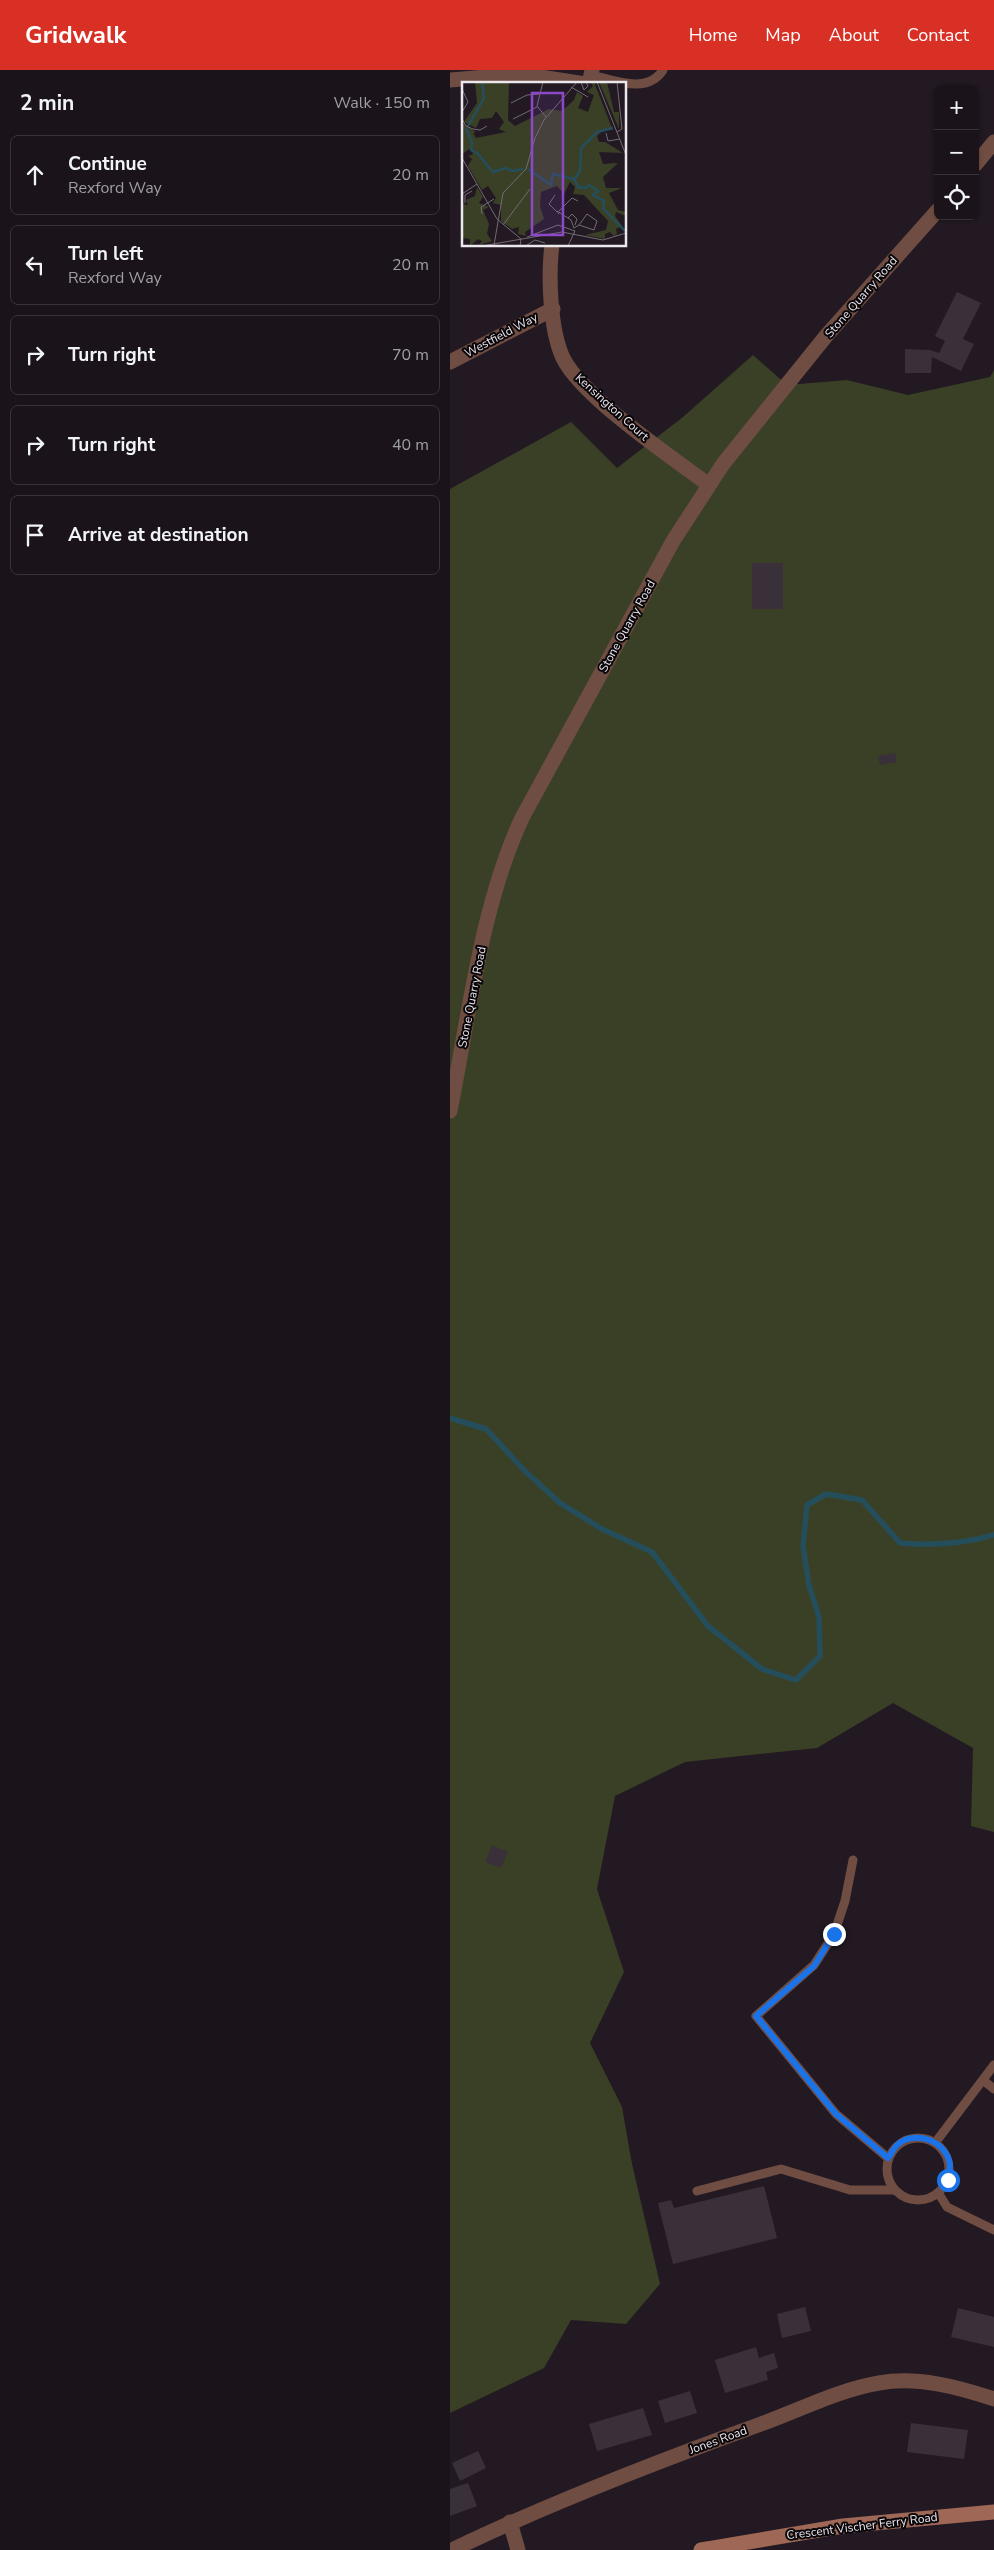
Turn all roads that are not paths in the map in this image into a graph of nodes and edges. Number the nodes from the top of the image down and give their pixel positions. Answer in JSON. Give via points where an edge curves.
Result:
{"nodes":[{"id":1,"x":663,"y":70,"type":"edge"},
{"id":2,"x":589,"y":78,"type":"edge"},
{"id":3,"x":450,"y":80,"type":"edge"},
{"id":4,"x":616,"y":82,"type":"edge"},
{"id":5,"x":626,"y":84,"type":"edge"},
{"id":6,"x":994,"y":142,"type":"edge"},
{"id":7,"x":979,"y":160,"type":"edge"},
{"id":8,"x":934,"y":214,"type":"edge"},
{"id":9,"x":552,"y":246,"type":"edge"},
{"id":10,"x":553,"y":308,"type":"junction"},
{"id":11,"x":450,"y":362,"type":"edge"},
{"id":12,"x":709,"y":485,"type":"junction"},
{"id":13,"x":450,"y":1111,"type":"edge"},
{"id":14,"x":853,"y":1860,"type":"dead end"},
{"id":15,"x":994,"y":2065,"type":"edge"},
{"id":16,"x":983,"y":2080,"type":"junction"},
{"id":17,"x":994,"y":2089,"type":"edge"},
{"id":18,"x":935,"y":2143,"type":"junction"},
{"id":19,"x":888,"y":2158,"type":"junction"},
{"id":20,"x":893,"y":2190,"type":"junction"},
{"id":21,"x":697,"y":2191,"type":"dead end"},
{"id":22,"x":939,"y":2194,"type":"junction"},
{"id":23,"x":994,"y":2230,"type":"edge"},
{"id":24,"x":994,"y":2399,"type":"edge"},
{"id":25,"x":994,"y":2512,"type":"edge"},
{"id":26,"x":510,"y":2522,"type":"junction"},
{"id":27,"x":452,"y":2550,"type":"edge"},
{"id":28,"x":518,"y":2550,"type":"edge"},
{"id":29,"x":701,"y":2550,"type":"edge"}],
"edges":[{"from":1,"to":5,"type":"lane","via":[[646,84]]},
{"from":2,"to":3,"type":"street","via":[[522,74]]},
{"from":2,"to":4,"type":"lane"},
{"from":6,"to":7,"type":"street"},
{"from":8,"to":12,"type":"street","name":"Stone Quarry Road","via":[[826,336]]},
{"from":9,"to":10,"type":"street","name":"Kensington Court"},
{"from":10,"to":11,"type":"street","name":"Westfield Way"},
{"from":10,"to":12,"type":"street","name":"Kensington Court","via":[[563,358],[579,380],[644,437]]},
{"from":12,"to":13,"type":"street","name":"Stone Quarry Road","via":[[673,541],[506,853],[489,912]]},
{"from":14,"to":19,"type":"lane","via":[[834,1934],[814,1966],[756,2016],[836,2114]]},
{"from":15,"to":16,"type":"lane"},
{"from":16,"to":17,"type":"lane"},
{"from":16,"to":18,"type":"lane"},
{"from":18,"to":19,"type":"lane","via":[[929,2139],[913,2138],[898,2144]]},
{"from":18,"to":22,"type":"lane","via":[[943,2149],[950,2164],[948,2180]]},
{"from":19,"to":20,"type":"lane","via":[[886,2174]]},
{"from":20,"to":21,"type":"lane","via":[[850,2190],[780,2169]]},
{"from":20,"to":22,"type":"lane","via":[[907,2199],[923,2201]]},
{"from":22,"to":23,"type":"lane","via":[[947,2207]]},
{"from":24,"to":26,"type":"street","name":"Jones Road","via":[[919,2380],[879,2383],[829,2397],[682,2452]]},
{"from":25,"to":29,"type":"main road","name":"Crescent Vischer Ferry Road","via":[[843,2526]]},
{"from":26,"to":27,"type":"street","name":"Jones Road"},
{"from":26,"to":28,"type":"street"}]}
